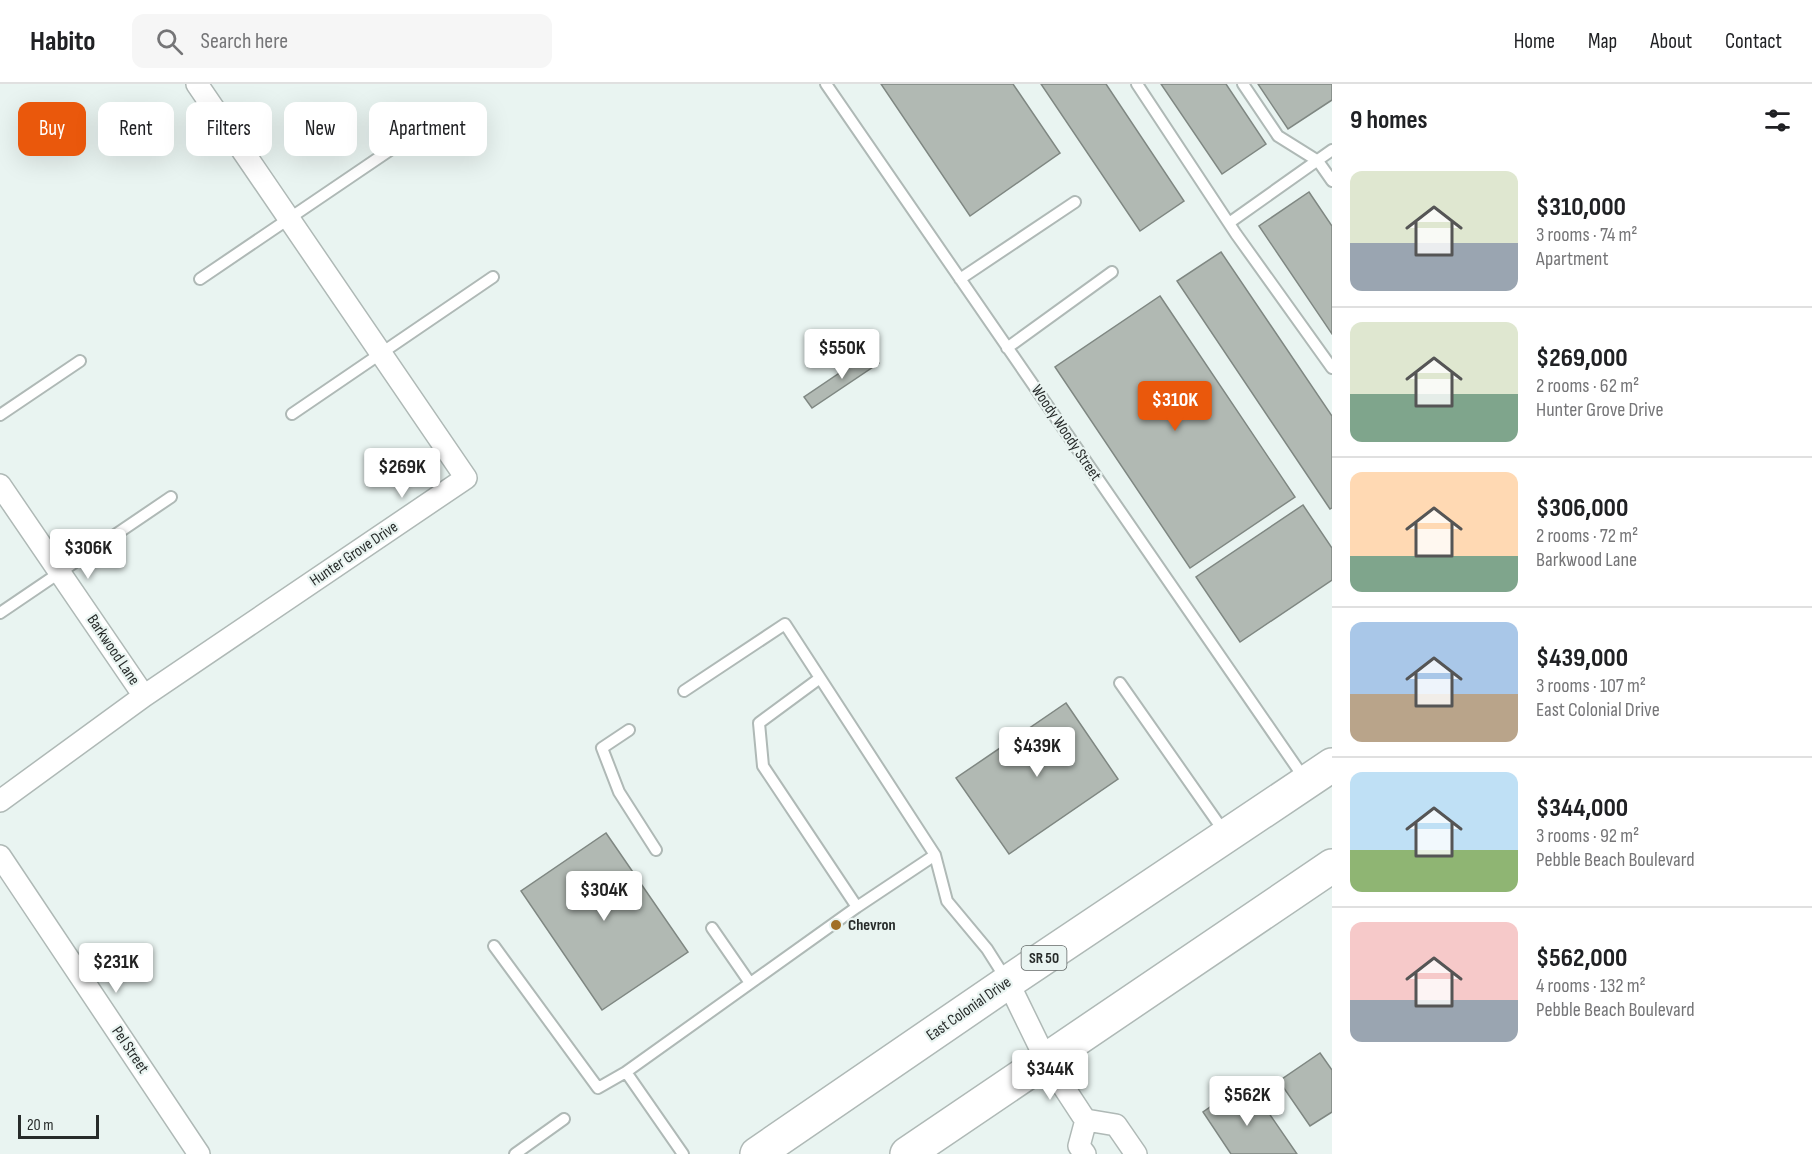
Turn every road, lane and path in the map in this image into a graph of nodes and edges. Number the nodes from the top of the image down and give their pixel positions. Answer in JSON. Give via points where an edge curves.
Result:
{"nodes":[{"id":1,"x":198,"y":84,"type":"edge"},
{"id":2,"x":826,"y":84,"type":"edge"},
{"id":3,"x":1137,"y":84,"type":"edge"},
{"id":4,"x":1243,"y":84,"type":"edge"},
{"id":5,"x":1332,"y":150,"type":"edge"},
{"id":6,"x":381,"y":156,"type":"edge"},
{"id":7,"x":1318,"y":161,"type":"junction"},
{"id":8,"x":1332,"y":181,"type":"edge"},
{"id":9,"x":1075,"y":202,"type":"dead end"},
{"id":10,"x":289,"y":218,"type":"junction"},
{"id":11,"x":1229,"y":223,"type":"junction"},
{"id":12,"x":1112,"y":272,"type":"dead end"},
{"id":13,"x":493,"y":277,"type":"dead end"},
{"id":14,"x":200,"y":279,"type":"dead end"},
{"id":15,"x":960,"y":279,"type":"junction"},
{"id":16,"x":1007,"y":348,"type":"junction"},
{"id":17,"x":381,"y":353,"type":"junction"},
{"id":18,"x":80,"y":361,"type":"dead end"},
{"id":19,"x":1332,"y":368,"type":"edge"},
{"id":20,"x":292,"y":414,"type":"dead end"},
{"id":21,"x":0,"y":416,"type":"edge"},
{"id":22,"x":0,"y":485,"type":"edge"},
{"id":23,"x":171,"y":497,"type":"dead end"},
{"id":24,"x":60,"y":573,"type":"junction"},
{"id":25,"x":0,"y":614,"type":"edge"},
{"id":26,"x":820,"y":678,"type":"junction"},
{"id":27,"x":1120,"y":683,"type":"dead end"},
{"id":28,"x":684,"y":691,"type":"dead end"},
{"id":29,"x":144,"y":696,"type":"junction"},
{"id":30,"x":629,"y":730,"type":"dead end"},
{"id":31,"x":1319,"y":773,"type":"edge"},
{"id":32,"x":0,"y":801,"type":"edge"},
{"id":33,"x":1227,"y":835,"type":"junction"},
{"id":34,"x":657,"y":850,"type":"dead end"},
{"id":35,"x":935,"y":855,"type":"junction"},
{"id":36,"x":0,"y":856,"type":"edge"},
{"id":37,"x":1332,"y":866,"type":"edge"},
{"id":38,"x":857,"y":907,"type":"junction"},
{"id":39,"x":712,"y":928,"type":"dead end"},
{"id":40,"x":494,"y":946,"type":"dead end"},
{"id":41,"x":1008,"y":982,"type":"junction"},
{"id":42,"x":750,"y":983,"type":"junction"},
{"id":43,"x":1046,"y":1060,"type":"junction"},
{"id":44,"x":626,"y":1072,"type":"junction"},
{"id":45,"x":564,"y":1119,"type":"dead end"},
{"id":46,"x":1086,"y":1120,"type":"junction"},
{"id":47,"x":199,"y":1154,"type":"edge"},
{"id":48,"x":515,"y":1154,"type":"edge"},
{"id":49,"x":683,"y":1154,"type":"edge"},
{"id":50,"x":757,"y":1154,"type":"edge"},
{"id":51,"x":907,"y":1154,"type":"edge"},
{"id":52,"x":1085,"y":1154,"type":"edge"},
{"id":53,"x":1136,"y":1154,"type":"edge"}],
"edges":[{"from":1,"to":10,"type":"street","name":"Hunter Grove Drive"},
{"from":2,"to":15,"type":"lane","name":"Woody Woody Street"},
{"from":3,"to":11,"type":"lane"},
{"from":4,"to":7,"type":"lane","via":[[1278,136]]},
{"from":5,"to":7,"type":"lane"},
{"from":6,"to":10,"type":"lane"},
{"from":7,"to":8,"type":"lane"},
{"from":7,"to":11,"type":"lane"},
{"from":9,"to":15,"type":"lane"},
{"from":10,"to":14,"type":"lane"},
{"from":10,"to":17,"type":"street","name":"Hunter Grove Drive"},
{"from":11,"to":19,"type":"lane"},
{"from":12,"to":16,"type":"lane"},
{"from":13,"to":17,"type":"lane"},
{"from":15,"to":16,"type":"lane","name":"Woody Woody Street"},
{"from":16,"to":31,"type":"lane","name":"Woody Woody Street"},
{"from":17,"to":20,"type":"lane"},
{"from":17,"to":29,"type":"street","name":"Hunter Grove Drive","via":[[466,478]]},
{"from":18,"to":21,"type":"lane"},
{"from":22,"to":24,"type":"street","name":"Barkwood Lane"},
{"from":23,"to":24,"type":"lane"},
{"from":24,"to":25,"type":"lane"},
{"from":24,"to":29,"type":"street","name":"Barkwood Lane"},
{"from":26,"to":28,"type":"lane","via":[[785,624]]},
{"from":26,"to":35,"type":"lane"},
{"from":26,"to":38,"type":"lane","via":[[759,723],[763,766]]},
{"from":27,"to":33,"type":"lane"},
{"from":29,"to":32,"type":"street","name":"Hunter Grove Drive"},
{"from":30,"to":34,"type":"lane","via":[[602,748],[619,792]]},
{"from":31,"to":33,"type":"highway","name":"East Colonial Drive","number":"SR 50"},
{"from":33,"to":41,"type":"highway","name":"East Colonial Drive","number":"SR 50"},
{"from":35,"to":38,"type":"lane"},
{"from":35,"to":41,"type":"lane","via":[[947,901],[987,949]]},
{"from":36,"to":47,"type":"street","name":"Pel Street"},
{"from":37,"to":43,"type":"highway"},
{"from":38,"to":42,"type":"lane"},
{"from":39,"to":42,"type":"lane"},
{"from":40,"to":44,"type":"lane","via":[[598,1088]]},
{"from":41,"to":43,"type":"street"},
{"from":41,"to":50,"type":"highway","name":"East Colonial Drive","number":"SR 50"},
{"from":42,"to":44,"type":"lane"},
{"from":43,"to":46,"type":"street"},
{"from":43,"to":51,"type":"highway"},
{"from":44,"to":49,"type":"lane"},
{"from":45,"to":48,"type":"lane"},
{"from":46,"to":52,"type":"street","via":[[1079,1146]]},
{"from":46,"to":53,"type":"street","via":[[1116,1125]]}]}
